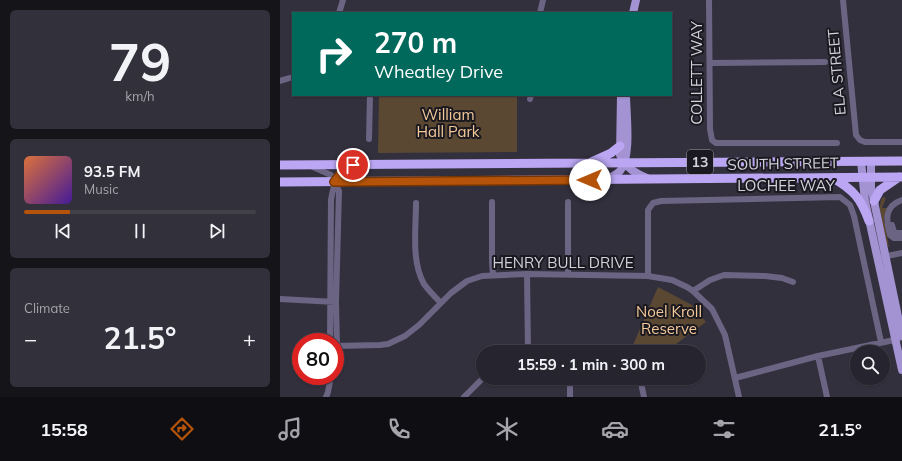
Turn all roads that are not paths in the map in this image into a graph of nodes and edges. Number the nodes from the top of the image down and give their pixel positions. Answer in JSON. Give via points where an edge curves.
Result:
{"nodes":[{"id":1,"x":343,"y":0,"type":"edge"},
{"id":2,"x":543,"y":0,"type":"edge"},
{"id":3,"x":636,"y":0,"type":"edge"},
{"id":4,"x":709,"y":0,"type":"edge"},
{"id":5,"x":843,"y":0,"type":"edge"},
{"id":6,"x":339,"y":12,"type":"edge"},
{"id":7,"x":540,"y":12,"type":"edge"},
{"id":8,"x":633,"y":12,"type":"edge"},
{"id":9,"x":825,"y":62,"type":"dead end"},
{"id":10,"x":710,"y":63,"type":"junction"},
{"id":11,"x":292,"y":77,"type":"edge"},
{"id":12,"x":280,"y":81,"type":"edge"},
{"id":13,"x":370,"y":96,"type":"edge"},
{"id":14,"x":621,"y":96,"type":"edge"},
{"id":15,"x":626,"y":96,"type":"edge"},
{"id":16,"x":369,"y":139,"type":"dead end"},
{"id":17,"x":902,"y":142,"type":"edge"},
{"id":18,"x":837,"y":143,"type":"dead end"},
{"id":19,"x":620,"y":146,"type":"junction"},
{"id":20,"x":902,"y":160,"type":"edge"},
{"id":21,"x":866,"y":161,"type":"junction"},
{"id":22,"x":586,"y":163,"type":"junction"},
{"id":23,"x":624,"y":163,"type":"junction"},
{"id":24,"x":308,"y":164,"type":"junction"},
{"id":25,"x":280,"y":165,"type":"edge"},
{"id":26,"x":353,"y":165,"type":"junction"},
{"id":27,"x":831,"y":177,"type":"junction"},
{"id":28,"x":866,"y":177,"type":"junction"},
{"id":29,"x":900,"y":177,"type":"edge"},
{"id":30,"x":605,"y":180,"type":"junction"},
{"id":31,"x":649,"y":180,"type":"junction"},
{"id":32,"x":280,"y":182,"type":"edge"},
{"id":33,"x":334,"y":182,"type":"junction"},
{"id":34,"x":902,"y":200,"type":"edge"},
{"id":35,"x":874,"y":201,"type":"junction"},
{"id":36,"x":492,"y":202,"type":"dead end"},
{"id":37,"x":568,"y":202,"type":"dead end"},
{"id":38,"x":416,"y":203,"type":"dead end"},
{"id":39,"x":890,"y":210,"type":"junction"},
{"id":40,"x":869,"y":221,"type":"junction"},
{"id":41,"x":902,"y":233,"type":"edge"},
{"id":42,"x":902,"y":238,"type":"edge"},
{"id":43,"x":902,"y":253,"type":"edge"},
{"id":44,"x":881,"y":258,"type":"junction"},
{"id":45,"x":527,"y":274,"type":"junction"},
{"id":46,"x":568,"y":274,"type":"junction"},
{"id":47,"x":493,"y":275,"type":"junction"},
{"id":48,"x":648,"y":276,"type":"junction"},
{"id":49,"x":793,"y":282,"type":"dead end"},
{"id":50,"x":694,"y":290,"type":"junction"},
{"id":51,"x":280,"y":299,"type":"edge"},
{"id":52,"x":334,"y":302,"type":"junction"},
{"id":53,"x":441,"y":303,"type":"junction"},
{"id":54,"x":899,"y":312,"type":"edge"},
{"id":55,"x":331,"y":333,"type":"edge"},
{"id":56,"x":335,"y":333,"type":"edge"},
{"id":57,"x":900,"y":338,"type":"edge"},
{"id":58,"x":881,"y":342,"type":"junction"},
{"id":59,"x":528,"y":345,"type":"edge"},
{"id":60,"x":344,"y":346,"type":"edge"},
{"id":61,"x":818,"y":356,"type":"junction"},
{"id":62,"x":902,"y":370,"type":"edge"},
{"id":63,"x":735,"y":378,"type":"junction"},
{"id":64,"x":329,"y":385,"type":"edge"},
{"id":65,"x":476,"y":385,"type":"edge"},
{"id":66,"x":570,"y":385,"type":"edge"},
{"id":67,"x":641,"y":385,"type":"edge"},
{"id":68,"x":326,"y":397,"type":"edge"},
{"id":69,"x":464,"y":397,"type":"edge"},
{"id":70,"x":570,"y":397,"type":"edge"},
{"id":71,"x":644,"y":397,"type":"edge"},
{"id":72,"x":739,"y":397,"type":"edge"},
{"id":73,"x":826,"y":397,"type":"edge"}],
"edges":[{"from":1,"to":6,"type":"street"},
{"from":2,"to":7,"type":"street"},
{"from":3,"to":8,"type":"main road"},
{"from":4,"to":10,"type":"street","name":"COLLETT WAY"},
{"from":5,"to":17,"type":"street","name":"ELA STREET","via":[[856,135],[865,142]]},
{"from":9,"to":10,"type":"street"},
{"from":10,"to":18,"type":"street","name":"COLLETT WAY","via":[[710,129],[714,142]]},
{"from":11,"to":12,"type":"street"},
{"from":13,"to":16,"type":"street"},
{"from":14,"to":19,"type":"main road"},
{"from":15,"to":23,"type":"main road","via":[[627,153]]},
{"from":19,"to":22,"type":"highway","via":[[611,153]]},
{"from":19,"to":23,"type":"main road","via":[[620,155]]},
{"from":20,"to":21,"type":"highway","name":"SOUTH STREET","number":"13"},
{"from":21,"to":23,"type":"highway","name":"SOUTH STREET","number":"13"},
{"from":21,"to":28,"type":"main road"},
{"from":22,"to":23,"type":"highway","name":"SOUTH STREET","number":"13"},
{"from":22,"to":26,"type":"highway","name":"SOUTH STREET","number":"13"},
{"from":23,"to":30,"type":"main road","via":[[616,175]]},
{"from":23,"to":31,"type":"main road"},
{"from":24,"to":25,"type":"highway","name":"SOUTH STREET","number":"13"},
{"from":24,"to":26,"type":"highway","name":"SOUTH STREET","number":"13"},
{"from":24,"to":33,"type":"street","via":[[331,175]]},
{"from":26,"to":33,"type":"street","via":[[341,173]]},
{"from":27,"to":28,"type":"highway","name":"SOUTH STREET","number":"13"},
{"from":27,"to":31,"type":"highway","name":"SOUTH STREET","number":"13"},
{"from":27,"to":40,"type":"highway","via":[[847,186],[856,196]]},
{"from":28,"to":29,"type":"highway","name":"SOUTH STREET","number":"13"},
{"from":28,"to":35,"type":"main road"},
{"from":28,"to":40,"type":"main road","via":[[864,196]]},
{"from":29,"to":35,"type":"highway","via":[[880,190]]},
{"from":30,"to":31,"type":"highway","name":"SOUTH STREET","number":"13"},
{"from":30,"to":33,"type":"highway","name":"SOUTH STREET","number":"13"},
{"from":32,"to":33,"type":"highway","name":"SOUTH STREET","number":"13"},
{"from":33,"to":52,"type":"street","via":[[339,191]]},
{"from":34,"to":39,"type":"street","via":[[892,205]]},
{"from":35,"to":44,"type":"main road"},
{"from":36,"to":47,"type":"street"},
{"from":37,"to":46,"type":"street"},
{"from":38,"to":53,"type":"street","via":[[416,251],[419,268],[424,284]]},
{"from":39,"to":41,"type":"street","via":[[893,231]]},
{"from":39,"to":42,"type":"street","via":[[887,220],[890,236]]},
{"from":40,"to":44,"type":"main road"},
{"from":43,"to":44,"type":"street"},
{"from":44,"to":54,"type":"main road"},
{"from":44,"to":57,"type":"main road"},
{"from":45,"to":46,"type":"street","name":"HENRY BULL DRIVE"},
{"from":45,"to":47,"type":"street","name":"HENRY BULL DRIVE"},
{"from":45,"to":59,"type":"street"},
{"from":46,"to":48,"type":"street","name":"HENRY BULL DRIVE"},
{"from":47,"to":53,"type":"street","name":"HENRY BULL DRIVE","via":[[467,281]]},
{"from":48,"to":50,"type":"street","name":"HENRY BULL DRIVE","via":[[672,280]]},
{"from":48,"to":58,"type":"street","name":"LOCHEE WAY","via":[[648,210],[653,204],[661,201],[840,197],[850,205],[854,216]]},
{"from":49,"to":50,"type":"street","via":[[765,276],[724,275]]},
{"from":50,"to":63,"type":"street","name":"HENRY BULL DRIVE","via":[[712,309],[725,335]]},
{"from":51,"to":52,"type":"street"},
{"from":52,"to":55,"type":"street"},
{"from":52,"to":56,"type":"street"},
{"from":53,"to":60,"type":"street","name":"HENRY BULL DRIVE","via":[[405,336],[388,344]]},
{"from":54,"to":57,"type":"main road"},
{"from":57,"to":58,"type":"street"},
{"from":57,"to":62,"type":"main road"},
{"from":58,"to":61,"type":"street"},
{"from":61,"to":63,"type":"street"},
{"from":61,"to":73,"type":"street"},
{"from":63,"to":72,"type":"street","name":"HENRY BULL DRIVE"},
{"from":64,"to":68,"type":"street"},
{"from":65,"to":69,"type":"street"},
{"from":66,"to":70,"type":"street"},
{"from":67,"to":71,"type":"street"}]}
